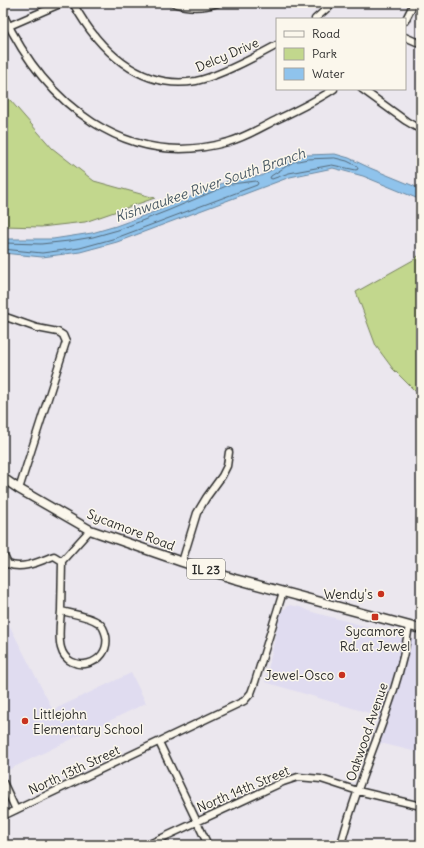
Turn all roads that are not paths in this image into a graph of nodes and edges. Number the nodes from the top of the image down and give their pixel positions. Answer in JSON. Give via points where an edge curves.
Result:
{"nodes":[{"id":1,"x":62,"y":3,"type":"edge"},
{"id":2,"x":74,"y":3,"type":"edge"},
{"id":3,"x":173,"y":3,"type":"edge"},
{"id":4,"x":218,"y":3,"type":"edge"},
{"id":5,"x":333,"y":3,"type":"edge"},
{"id":6,"x":414,"y":3,"type":"edge"},
{"id":7,"x":3,"y":14,"type":"edge"},
{"id":8,"x":316,"y":18,"type":"edge"},
{"id":9,"x":406,"y":19,"type":"edge"},
{"id":10,"x":9,"y":26,"type":"junction"},
{"id":11,"x":406,"y":37,"type":"edge"},
{"id":12,"x":421,"y":44,"type":"edge"},
{"id":13,"x":276,"y":45,"type":"edge"},
{"id":14,"x":332,"y":90,"type":"edge"},
{"id":15,"x":363,"y":90,"type":"edge"},
{"id":16,"x":421,"y":130,"type":"edge"},
{"id":17,"x":3,"y":316,"type":"edge"},
{"id":18,"x":228,"y":452,"type":"dead end"},
{"id":19,"x":3,"y":478,"type":"edge"},
{"id":20,"x":19,"y":489,"type":"junction"},
{"id":21,"x":90,"y":530,"type":"junction"},
{"id":22,"x":3,"y":554,"type":"edge"},
{"id":23,"x":62,"y":561,"type":"junction"},
{"id":24,"x":182,"y":562,"type":"junction"},
{"id":25,"x":5,"y":565,"type":"edge"},
{"id":26,"x":283,"y":592,"type":"junction"},
{"id":27,"x":61,"y":611,"type":"junction"},
{"id":28,"x":409,"y":626,"type":"junction"},
{"id":29,"x":421,"y":629,"type":"edge"},
{"id":30,"x":159,"y":742,"type":"junction"},
{"id":31,"x":3,"y":782,"type":"edge"},
{"id":32,"x":358,"y":791,"type":"junction"},
{"id":33,"x":421,"y":806,"type":"edge"},
{"id":34,"x":16,"y":810,"type":"junction"},
{"id":35,"x":3,"y":816,"type":"edge"},
{"id":36,"x":197,"y":821,"type":"junction"},
{"id":37,"x":147,"y":845,"type":"edge"},
{"id":38,"x":208,"y":845,"type":"edge"},
{"id":39,"x":341,"y":845,"type":"edge"}],
"edges":[{"from":1,"to":10,"type":"street"},
{"from":2,"to":13,"type":"street","name":"Delcy Drive","via":[[88,27],[112,54],[138,73],[167,81],[195,81],[208,78]]},
{"from":3,"to":4,"type":"street","via":[[197,7]]},
{"from":5,"to":8,"type":"street"},
{"from":6,"to":9,"type":"street"},
{"from":7,"to":10,"type":"street"},
{"from":10,"to":14,"type":"street","via":[[38,72],[79,114],[116,136],[156,147],[187,149],[233,140],[304,107]]},
{"from":11,"to":12,"type":"street"},
{"from":15,"to":16,"type":"street"},
{"from":17,"to":20,"type":"street","via":[[58,332],[66,340]]},
{"from":18,"to":24,"type":"street","via":[[227,466],[222,476],[197,513]]},
{"from":19,"to":20,"type":"main road","name":"Sycamore Road","number":"IL 23"},
{"from":20,"to":21,"type":"main road","name":"Sycamore Road","number":"IL 23"},
{"from":21,"to":23,"type":"street"},
{"from":21,"to":24,"type":"main road","name":"Sycamore Road","number":"IL 23"},
{"from":22,"to":25,"type":"street"},
{"from":23,"to":25,"type":"street","via":[[54,556],[22,566]]},
{"from":23,"to":27,"type":"street"},
{"from":24,"to":26,"type":"main road","name":"Sycamore Road","number":"IL 23"},
{"from":26,"to":28,"type":"main road","name":"Sycamore Road","number":"IL 23"},
{"from":26,"to":30,"type":"street","name":"North 13th Street","via":[[248,697],[238,705]]},
{"from":27,"to":27,"type":"street","via":[[92,619],[101,625],[106,636],[106,646],[98,660],[91,664],[80,664],[70,661],[64,655],[60,646]]},
{"from":28,"to":29,"type":"main road","name":"Sycamore Road","number":"IL 23"},
{"from":28,"to":32,"type":"street","name":"Oakwood Avenue","via":[[390,701]]},
{"from":30,"to":34,"type":"street","name":"North 13th Street"},
{"from":30,"to":36,"type":"street"},
{"from":31,"to":34,"type":"street"},
{"from":32,"to":33,"type":"street","name":"North 14th Street"},
{"from":32,"to":36,"type":"street","name":"North 14th Street","via":[[321,779],[298,777]]},
{"from":32,"to":39,"type":"street","name":"Oakwood Avenue"},
{"from":34,"to":35,"type":"street","name":"North 13th Street"},
{"from":36,"to":37,"type":"street","name":"North 14th Street"},
{"from":36,"to":38,"type":"street"}]}
